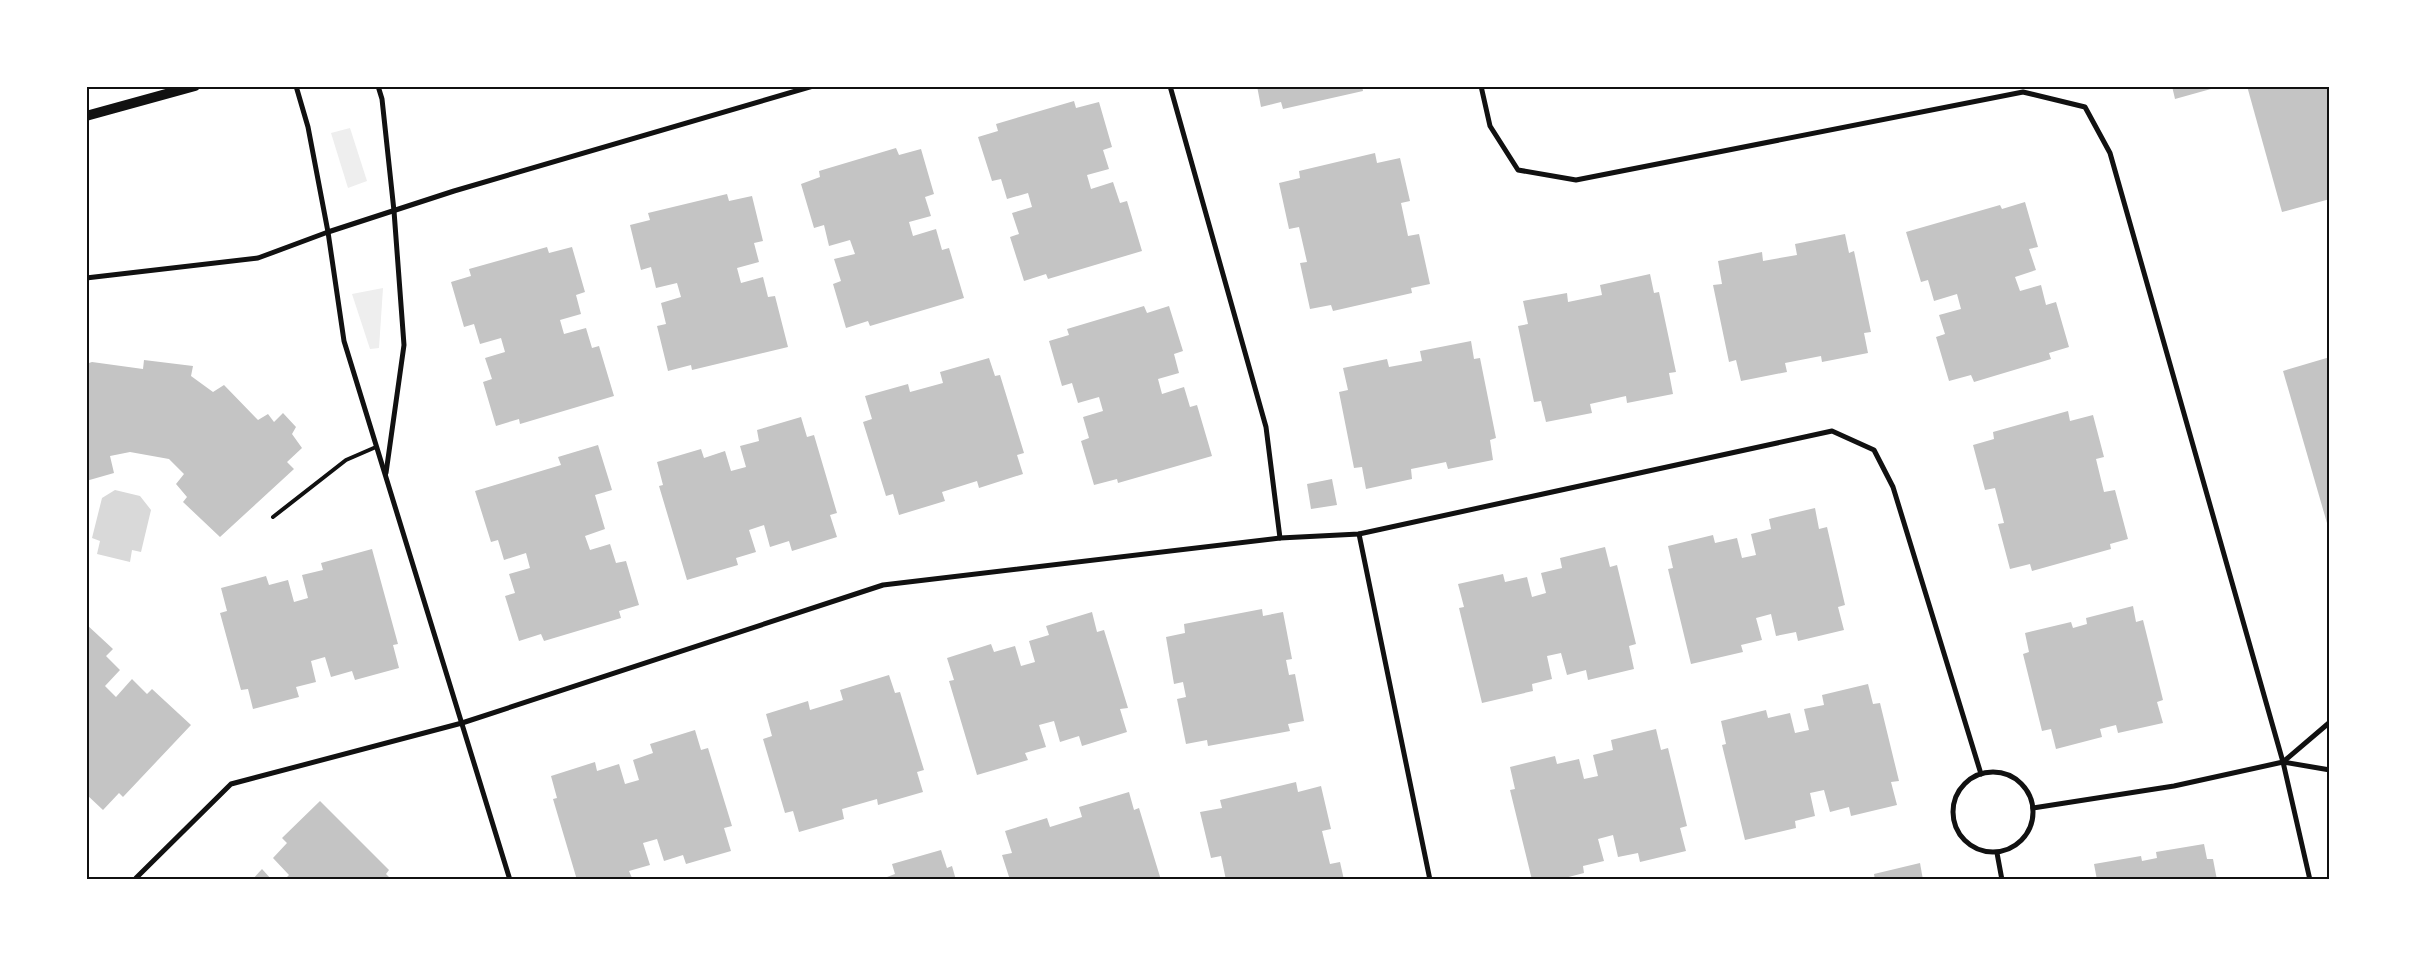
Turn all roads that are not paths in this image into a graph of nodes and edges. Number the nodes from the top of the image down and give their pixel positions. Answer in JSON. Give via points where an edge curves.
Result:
{"nodes":[{"id":1,"x":195,"y":86,"type":"edge"},
{"id":2,"x":296,"y":86,"type":"edge"},
{"id":3,"x":378,"y":86,"type":"edge"},
{"id":4,"x":813,"y":86,"type":"edge"},
{"id":5,"x":1170,"y":86,"type":"edge"},
{"id":6,"x":1481,"y":86,"type":"edge"},
{"id":7,"x":86,"y":116,"type":"edge"},
{"id":8,"x":394,"y":211,"type":"junction"},
{"id":9,"x":328,"y":232,"type":"junction"},
{"id":10,"x":86,"y":278,"type":"edge"},
{"id":11,"x":376,"y":447,"type":"junction"},
{"id":12,"x":385,"y":476,"type":"junction"},
{"id":13,"x":273,"y":517,"type":"dead end"},
{"id":14,"x":1359,"y":534,"type":"junction"},
{"id":15,"x":1280,"y":538,"type":"junction"},
{"id":16,"x":2330,"y":722,"type":"edge"},
{"id":17,"x":462,"y":723,"type":"junction"},
{"id":18,"x":2283,"y":762,"type":"junction"},
{"id":19,"x":2330,"y":770,"type":"edge"},
{"id":20,"x":1981,"y":774,"type":"junction"},
{"id":21,"x":2033,"y":808,"type":"junction"},
{"id":22,"x":1997,"y":852,"type":"junction"},
{"id":23,"x":136,"y":878,"type":"dead end"},
{"id":24,"x":510,"y":880,"type":"edge"},
{"id":25,"x":1430,"y":880,"type":"edge"},
{"id":26,"x":2002,"y":880,"type":"edge"},
{"id":27,"x":2310,"y":880,"type":"edge"}],
"edges":[{"from":1,"to":7,"type":"main road"},
{"from":2,"to":9,"type":"street","via":[[308,127]]},
{"from":3,"to":8,"type":"street"},
{"from":4,"to":8,"type":"street"},
{"from":5,"to":15,"type":"street","via":[[1266,427]]},
{"from":6,"to":18,"type":"street","via":[[1490,126],[1518,170],[1576,180],[2023,92],[2084,106],[2110,153]]},
{"from":8,"to":9,"type":"street"},
{"from":8,"to":12,"type":"street","via":[[404,345]]},
{"from":9,"to":10,"type":"street","via":[[258,258]]},
{"from":9,"to":11,"type":"street","via":[[344,341]]},
{"from":11,"to":12,"type":"street"},
{"from":11,"to":13,"type":"lane","via":[[346,460]]},
{"from":12,"to":17,"type":"street"},
{"from":14,"to":15,"type":"street"},
{"from":14,"to":20,"type":"street","via":[[1832,431],[1874,450],[1893,487]]},
{"from":14,"to":25,"type":"street"},
{"from":15,"to":17,"type":"street","via":[[883,586]]},
{"from":16,"to":18,"type":"street"},
{"from":17,"to":23,"type":"street","via":[[231,784]]},
{"from":17,"to":24,"type":"street"},
{"from":18,"to":19,"type":"street"},
{"from":18,"to":21,"type":"street","via":[[2174,786]]},
{"from":18,"to":27,"type":"street"},
{"from":20,"to":21,"type":"street","via":[[1993,772],[2015,779],[2024,787]]},
{"from":20,"to":22,"type":"street","via":[[1960,790],[1953,814],[1962,838],[1972,847],[1984,852]]},
{"from":21,"to":22,"type":"street","via":[[2028,832],[2020,842]]},
{"from":22,"to":26,"type":"street"}]}
